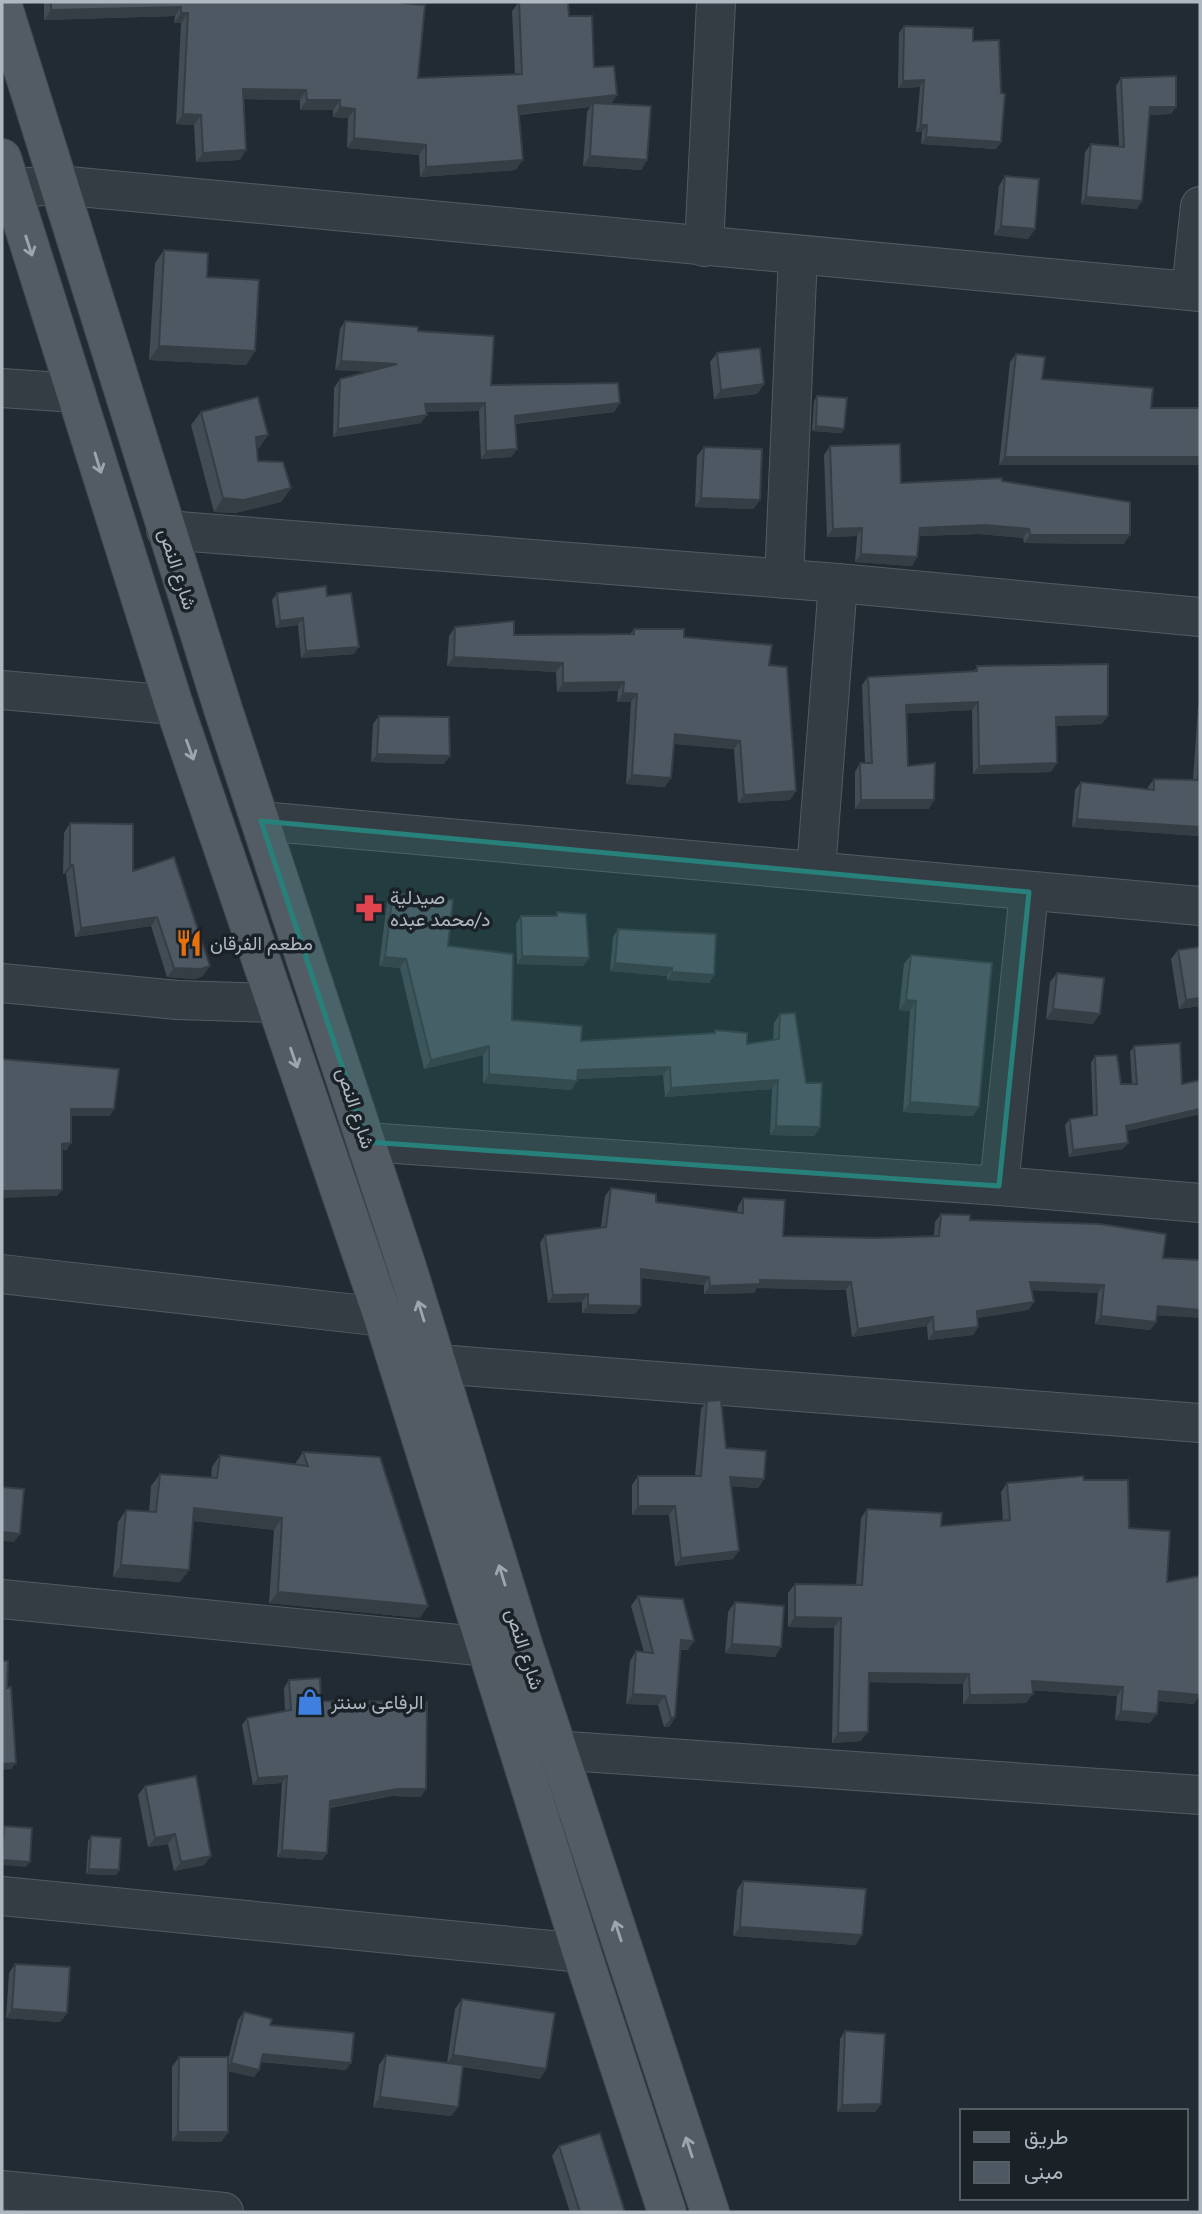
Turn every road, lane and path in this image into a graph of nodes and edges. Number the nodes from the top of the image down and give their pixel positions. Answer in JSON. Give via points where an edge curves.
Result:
{"nodes":[{"id":1,"x":716,"y":2,"type":"edge"},
{"id":2,"x":2,"y":3,"type":"edge"},
{"id":3,"x":5,"y":179,"type":"edge"},
{"id":4,"x":58,"y":185,"type":"junction"},
{"id":5,"x":1200,"y":206,"type":"edge"},
{"id":6,"x":704,"y":247,"type":"junction"},
{"id":7,"x":798,"y":255,"type":"junction"},
{"id":8,"x":1196,"y":292,"type":"edge"},
{"id":9,"x":2,"y":388,"type":"edge"},
{"id":10,"x":76,"y":393,"type":"junction"},
{"id":11,"x":166,"y":530,"type":"junction"},
{"id":12,"x":784,"y":579,"type":"junction"},
{"id":13,"x":838,"y":583,"type":"junction"},
{"id":14,"x":1200,"y":617,"type":"edge"},
{"id":15,"x":2,"y":691,"type":"edge"},
{"id":16,"x":174,"y":705,"type":"junction"},
{"id":17,"x":261,"y":821,"type":"junction"},
{"id":18,"x":816,"y":871,"type":"junction"},
{"id":19,"x":1029,"y":892,"type":"junction"},
{"id":20,"x":1200,"y":906,"type":"edge"},
{"id":21,"x":2,"y":983,"type":"edge"},
{"id":22,"x":274,"y":1003,"type":"junction"},
{"id":23,"x":367,"y":1142,"type":"junction"},
{"id":24,"x":999,"y":1186,"type":"junction"},
{"id":25,"x":1200,"y":1203,"type":"edge"},
{"id":26,"x":2,"y":1275,"type":"edge"},
{"id":27,"x":383,"y":1317,"type":"junction"},
{"id":28,"x":438,"y":1364,"type":"junction"},
{"id":29,"x":1200,"y":1423,"type":"edge"},
{"id":30,"x":2,"y":1599,"type":"edge"},
{"id":31,"x":488,"y":1647,"type":"junction"},
{"id":32,"x":520,"y":1748,"type":"junction"},
{"id":33,"x":557,"y":1748,"type":"junction"},
{"id":34,"x":1200,"y":1795,"type":"edge"},
{"id":35,"x":2,"y":1896,"type":"edge"},
{"id":36,"x":582,"y":1953,"type":"junction"},
{"id":37,"x":2,"y":2190,"type":"edge"},
{"id":38,"x":224,"y":2212,"type":"edge"},
{"id":39,"x":667,"y":2212,"type":"edge"},
{"id":40,"x":710,"y":2212,"type":"edge"}],
"edges":[{"from":1,"to":6,"type":"street"},
{"from":2,"to":4,"type":"main road","name":"شارع النص"},
{"from":3,"to":4,"type":"street"},
{"from":3,"to":10,"type":"main road","name":"شارع النص","one_way":true},
{"from":4,"to":6,"type":"street"},
{"from":4,"to":11,"type":"main road","name":"شارع النص"},
{"from":5,"to":8,"type":"street"},
{"from":6,"to":7,"type":"street"},
{"from":7,"to":8,"type":"street"},
{"from":7,"to":12,"type":"street"},
{"from":9,"to":10,"type":"street"},
{"from":10,"to":16,"type":"main road","name":"شارع النص","one_way":true},
{"from":11,"to":12,"type":"street"},
{"from":11,"to":17,"type":"main road","name":"شارع النص"},
{"from":12,"to":13,"type":"street"},
{"from":13,"to":14,"type":"street"},
{"from":13,"to":18,"type":"street"},
{"from":15,"to":16,"type":"street"},
{"from":16,"to":22,"type":"main road","name":"شارع النص","one_way":true},
{"from":17,"to":18,"type":"street"},
{"from":17,"to":23,"type":"main road","name":"شارع النص"},
{"from":18,"to":19,"type":"street"},
{"from":19,"to":20,"type":"street"},
{"from":19,"to":24,"type":"street"},
{"from":21,"to":22,"type":"street","via":[[177,1000]]},
{"from":22,"to":27,"type":"main road","name":"شارع النص","one_way":true},
{"from":23,"to":24,"type":"street"},
{"from":28,"to":23,"type":"main road","name":"شارع النص","one_way":true},
{"from":24,"to":25,"type":"street"},
{"from":26,"to":27,"type":"street"},
{"from":27,"to":31,"type":"main road","name":"شارع النص"},
{"from":28,"to":29,"type":"street"},
{"from":33,"to":28,"type":"main road","name":"شارع النص","one_way":true},
{"from":30,"to":31,"type":"street"},
{"from":31,"to":32,"type":"main road","name":"شارع النص"},
{"from":32,"to":33,"type":"street"},
{"from":32,"to":36,"type":"main road","name":"شارع النص"},
{"from":33,"to":34,"type":"street"},
{"from":40,"to":33,"type":"main road","name":"شارع النص","one_way":true},
{"from":35,"to":36,"type":"street"},
{"from":36,"to":39,"type":"main road","name":"شارع النص"},
{"from":37,"to":38,"type":"street"}]}
